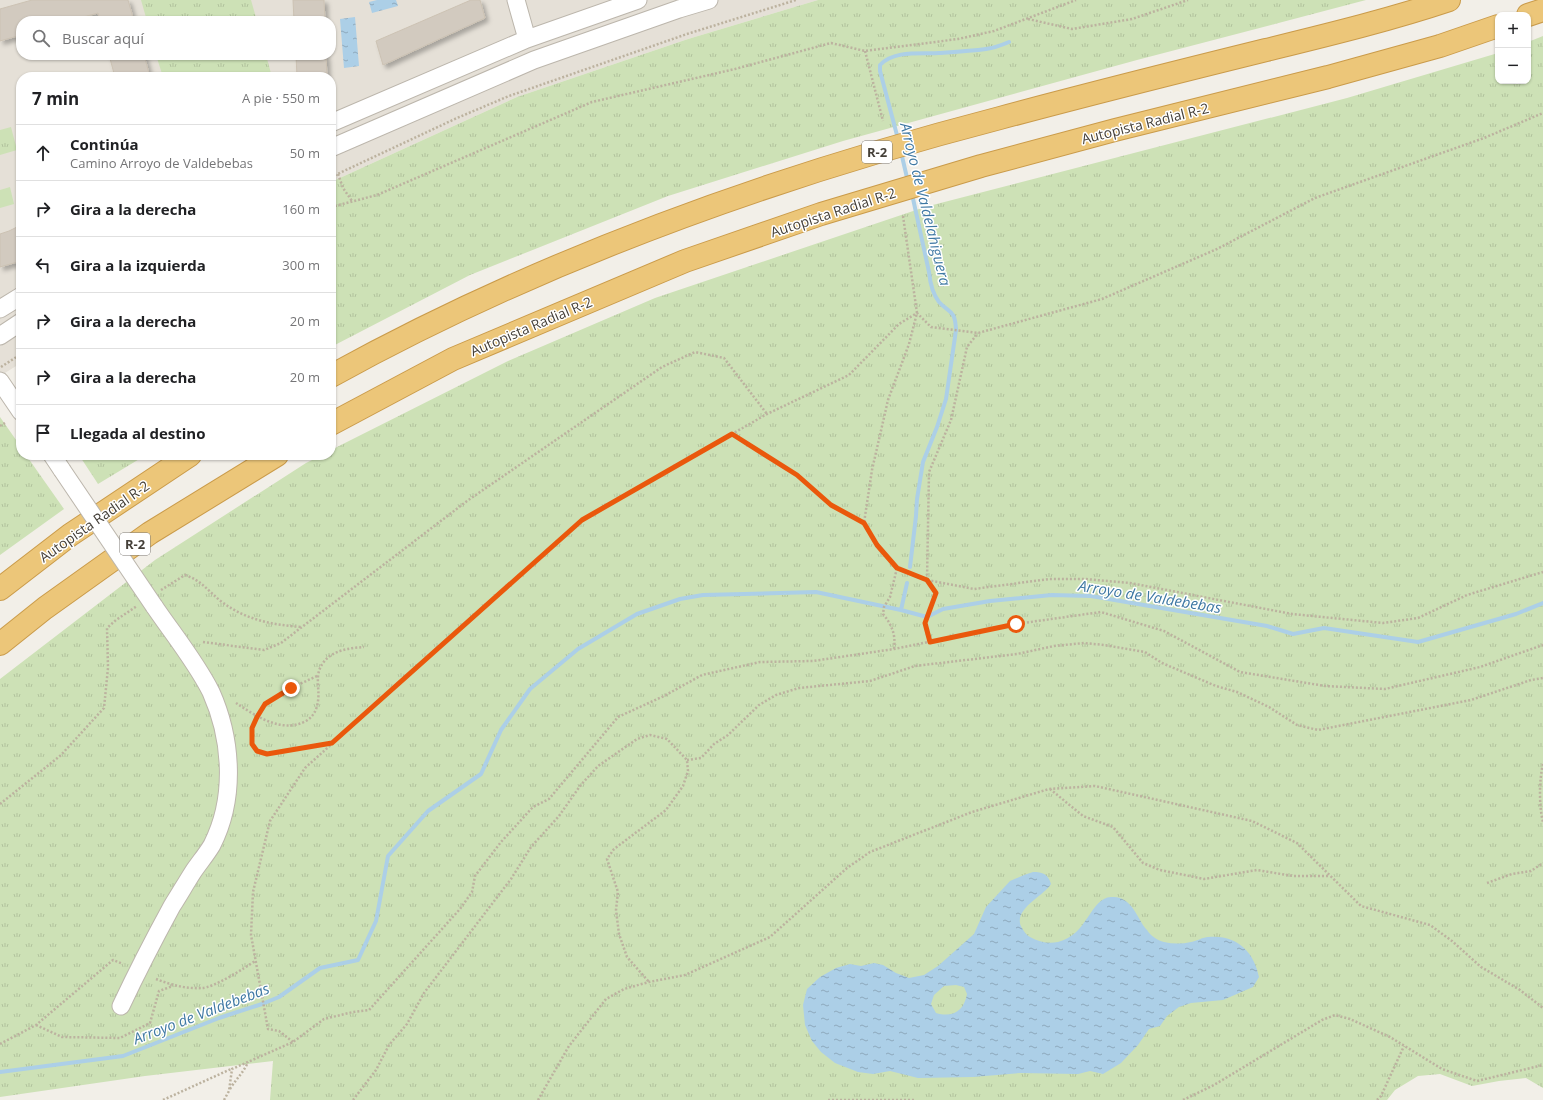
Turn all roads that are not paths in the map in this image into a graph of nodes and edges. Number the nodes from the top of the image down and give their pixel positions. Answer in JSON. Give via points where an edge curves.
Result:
{"nodes":[{"id":1,"x":516,"y":0,"type":"edge"},
{"id":2,"x":638,"y":0,"type":"edge"},
{"id":3,"x":709,"y":0,"type":"edge"},
{"id":4,"x":1449,"y":0,"type":"edge"},
{"id":5,"x":1543,"y":10,"type":"edge"},
{"id":6,"x":1531,"y":14,"type":"edge"},
{"id":7,"x":1495,"y":27,"type":"edge"},
{"id":8,"x":527,"y":39,"type":"junction"},
{"id":9,"x":336,"y":121,"type":"edge"},
{"id":10,"x":336,"y":146,"type":"edge"},
{"id":11,"x":16,"y":299,"type":"edge"},
{"id":12,"x":0,"y":309,"type":"edge"},
{"id":13,"x":16,"y":325,"type":"edge"},
{"id":14,"x":0,"y":336,"type":"edge"},
{"id":15,"x":336,"y":373,"type":"edge"},
{"id":16,"x":0,"y":381,"type":"edge"},
{"id":17,"x":16,"y":405,"type":"edge"},
{"id":18,"x":336,"y":421,"type":"edge"},
{"id":19,"x":55,"y":460,"type":"edge"},
{"id":20,"x":182,"y":460,"type":"edge"},
{"id":21,"x":269,"y":460,"type":"edge"},
{"id":22,"x":0,"y":589,"type":"edge"},
{"id":23,"x":0,"y":644,"type":"edge"},
{"id":24,"x":121,"y":1006,"type":"dead end"}],
"edges":[{"from":1,"to":8,"type":"street"},
{"from":2,"to":8,"type":"street"},
{"from":3,"to":10,"type":"street","via":[[534,60]]},
{"from":4,"to":15,"type":"highway","number":"R-2","via":[[1338,32],[896,146],[743,196],[623,239],[533,276],[384,346]]},
{"from":5,"to":6,"type":"highway"},
{"from":7,"to":18,"type":"highway","name":"Autopista Radial R-2","via":[[1440,46],[1336,75],[981,166],[821,214],[686,261],[454,359]]},
{"from":8,"to":9,"type":"street"},
{"from":11,"to":12,"type":"street"},
{"from":13,"to":14,"type":"street"},
{"from":16,"to":17,"type":"street"},
{"from":19,"to":24,"type":"street","bridge":true,"via":[[197,669],[220,716],[226,748],[228,797],[221,824],[211,846],[172,906],[137,970]]},
{"from":20,"to":22,"type":"highway","name":"Autopista Radial R-2","via":[[70,535]]},
{"from":21,"to":23,"type":"highway","number":"R-2","via":[[150,533],[45,608]]}]}
